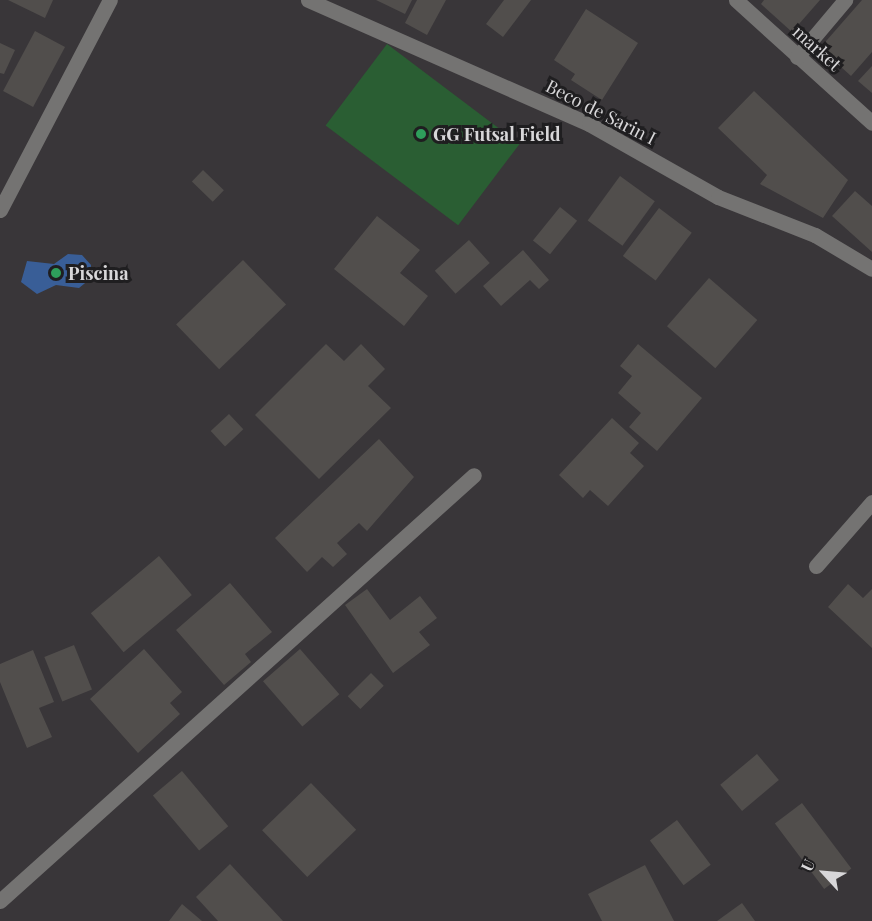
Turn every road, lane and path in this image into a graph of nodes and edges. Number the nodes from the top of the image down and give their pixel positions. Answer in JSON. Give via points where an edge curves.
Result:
{"nodes":[{"id":1,"x":110,"y":0,"type":"edge"},
{"id":2,"x":308,"y":0,"type":"edge"},
{"id":3,"x":736,"y":0,"type":"edge"},
{"id":4,"x":845,"y":0,"type":"edge"},
{"id":5,"x":797,"y":57,"type":"junction"},
{"id":6,"x":872,"y":123,"type":"edge"},
{"id":7,"x":0,"y":210,"type":"edge"},
{"id":8,"x":872,"y":268,"type":"edge"},
{"id":9,"x":474,"y":475,"type":"dead end"},
{"id":10,"x":872,"y":502,"type":"edge"},
{"id":11,"x":816,"y":566,"type":"dead end"},
{"id":12,"x":0,"y":901,"type":"edge"}],
"edges":[{"from":1,"to":7,"type":"street"},
{"from":2,"to":8,"type":"street","name":"Beco de Sarin I","via":[[589,124],[718,197],[815,235]]},
{"from":3,"to":5,"type":"street","name":"market"},
{"from":4,"to":5,"type":"street"},
{"from":5,"to":6,"type":"street","name":"market"},
{"from":9,"to":12,"type":"street"},
{"from":10,"to":11,"type":"street"}]}
